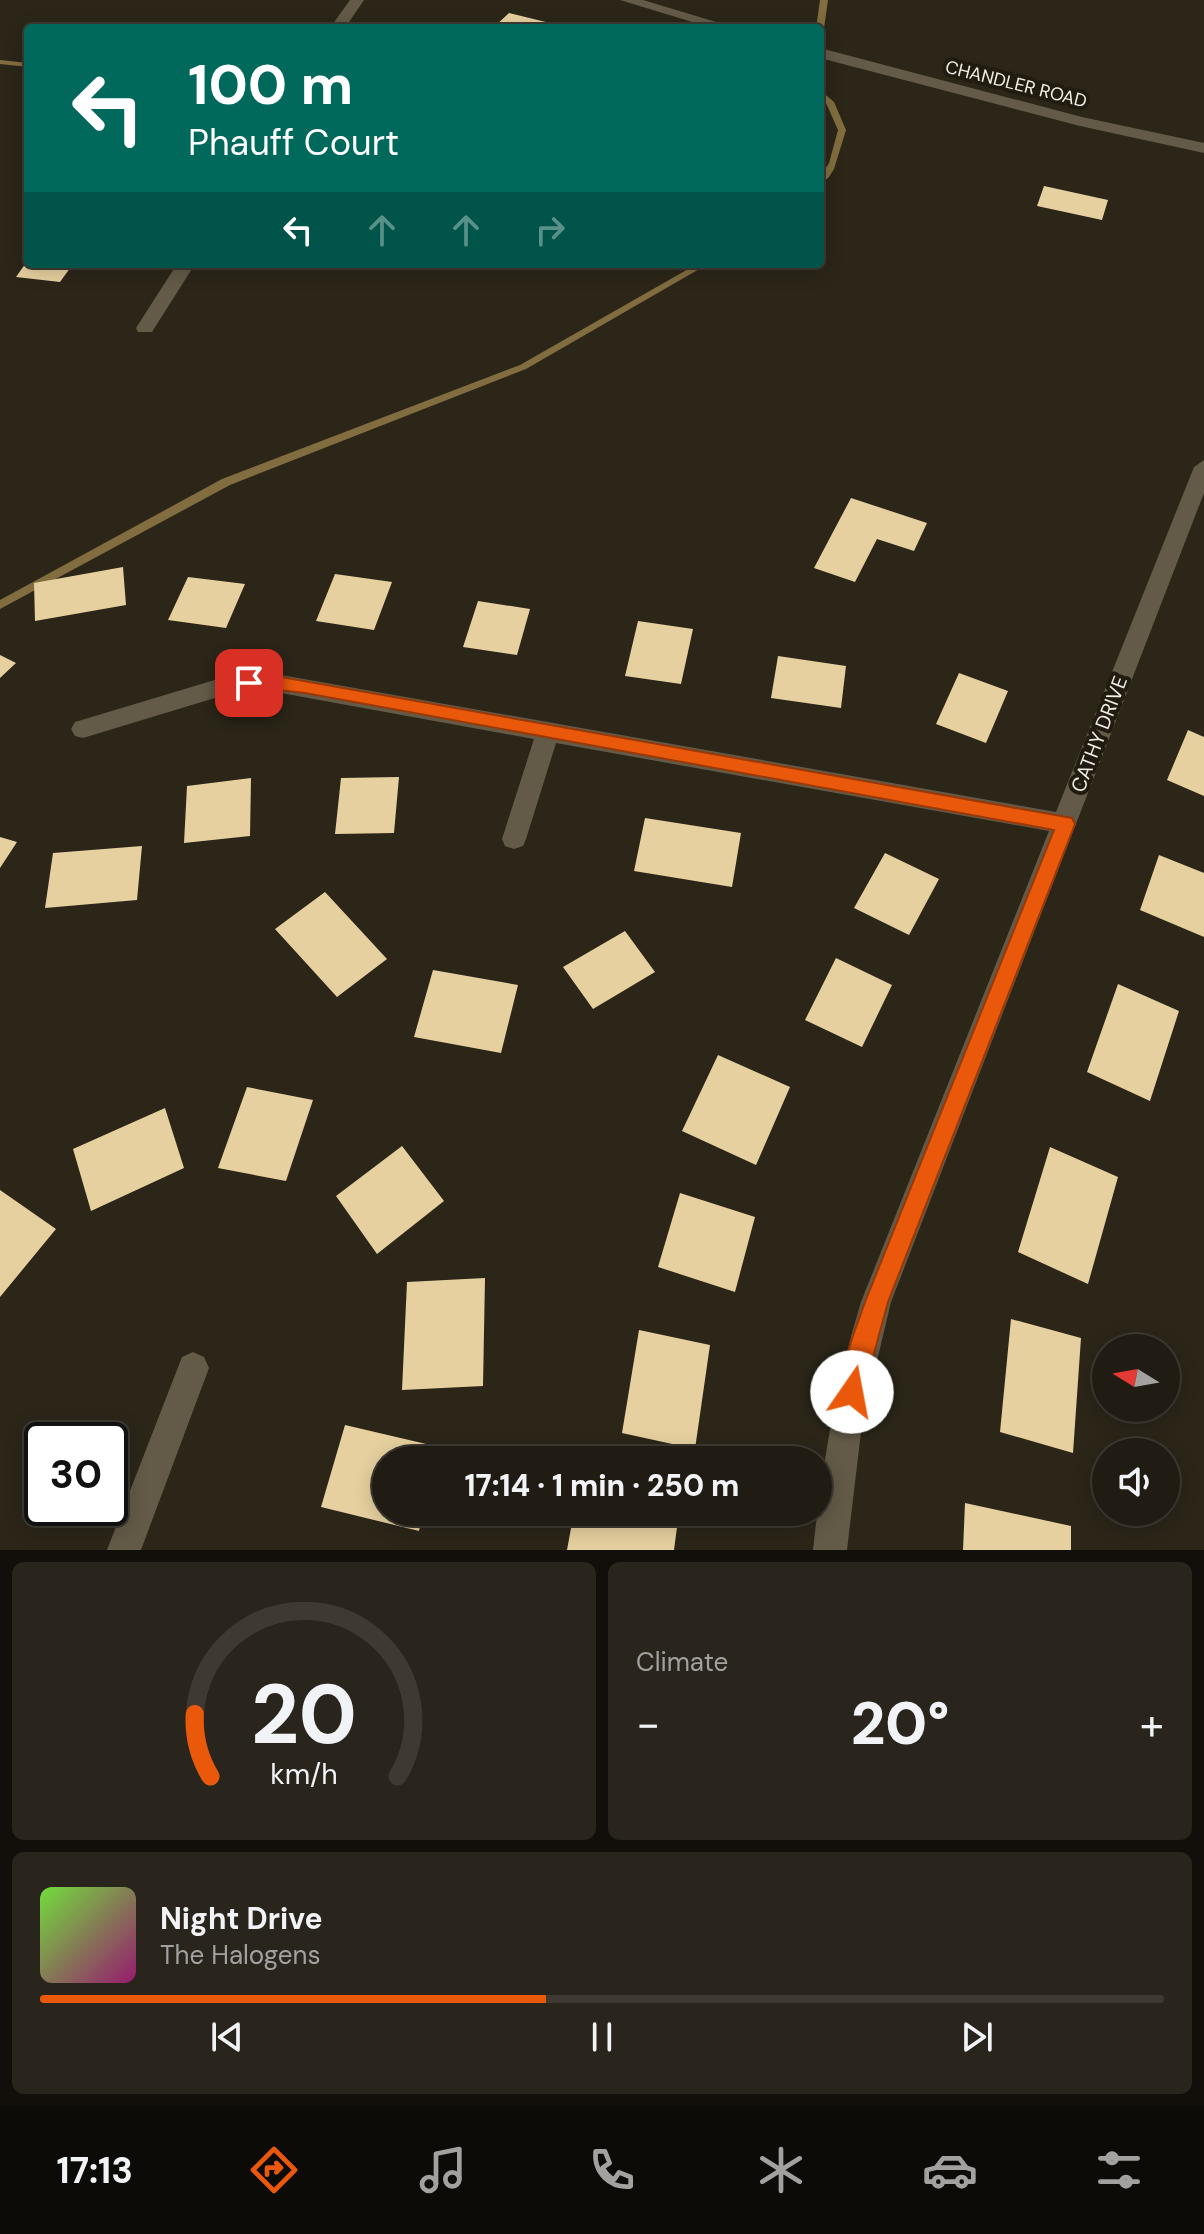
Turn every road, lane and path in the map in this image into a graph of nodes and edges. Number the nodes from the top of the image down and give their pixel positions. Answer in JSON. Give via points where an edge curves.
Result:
{"nodes":[{"id":1,"x":357,"y":0,"type":"edge"},
{"id":2,"x":627,"y":0,"type":"edge"},
{"id":3,"x":340,"y":24,"type":"edge"},
{"id":4,"x":714,"y":24,"type":"edge"},
{"id":5,"x":824,"y":54,"type":"edge"},
{"id":6,"x":1204,"y":148,"type":"edge"},
{"id":7,"x":183,"y":268,"type":"edge"},
{"id":8,"x":145,"y":328,"type":"dead end"},
{"id":9,"x":1204,"y":467,"type":"edge"},
{"id":10,"x":83,"y":729,"type":"dead end"},
{"id":11,"x":549,"y":730,"type":"junction"},
{"id":12,"x":1065,"y":824,"type":"junction"},
{"id":13,"x":514,"y":839,"type":"dead end"},
{"id":14,"x":193,"y":1368,"type":"dead end"},
{"id":15,"x":124,"y":1550,"type":"edge"},
{"id":16,"x":830,"y":1550,"type":"edge"}],
"edges":[{"from":1,"to":3,"type":"street"},
{"from":2,"to":4,"type":"street"},
{"from":5,"to":6,"type":"street","name":"CHANDLER ROAD"},
{"from":7,"to":8,"type":"street"},
{"from":9,"to":12,"type":"street","name":"CATHY DRIVE"},
{"from":10,"to":11,"type":"street","via":[[228,685],[270,682]]},
{"from":11,"to":12,"type":"street"},
{"from":11,"to":13,"type":"street"},
{"from":12,"to":16,"type":"street","name":"CATHY DRIVE","via":[[876,1302],[857,1364]]},
{"from":14,"to":15,"type":"street"}]}
